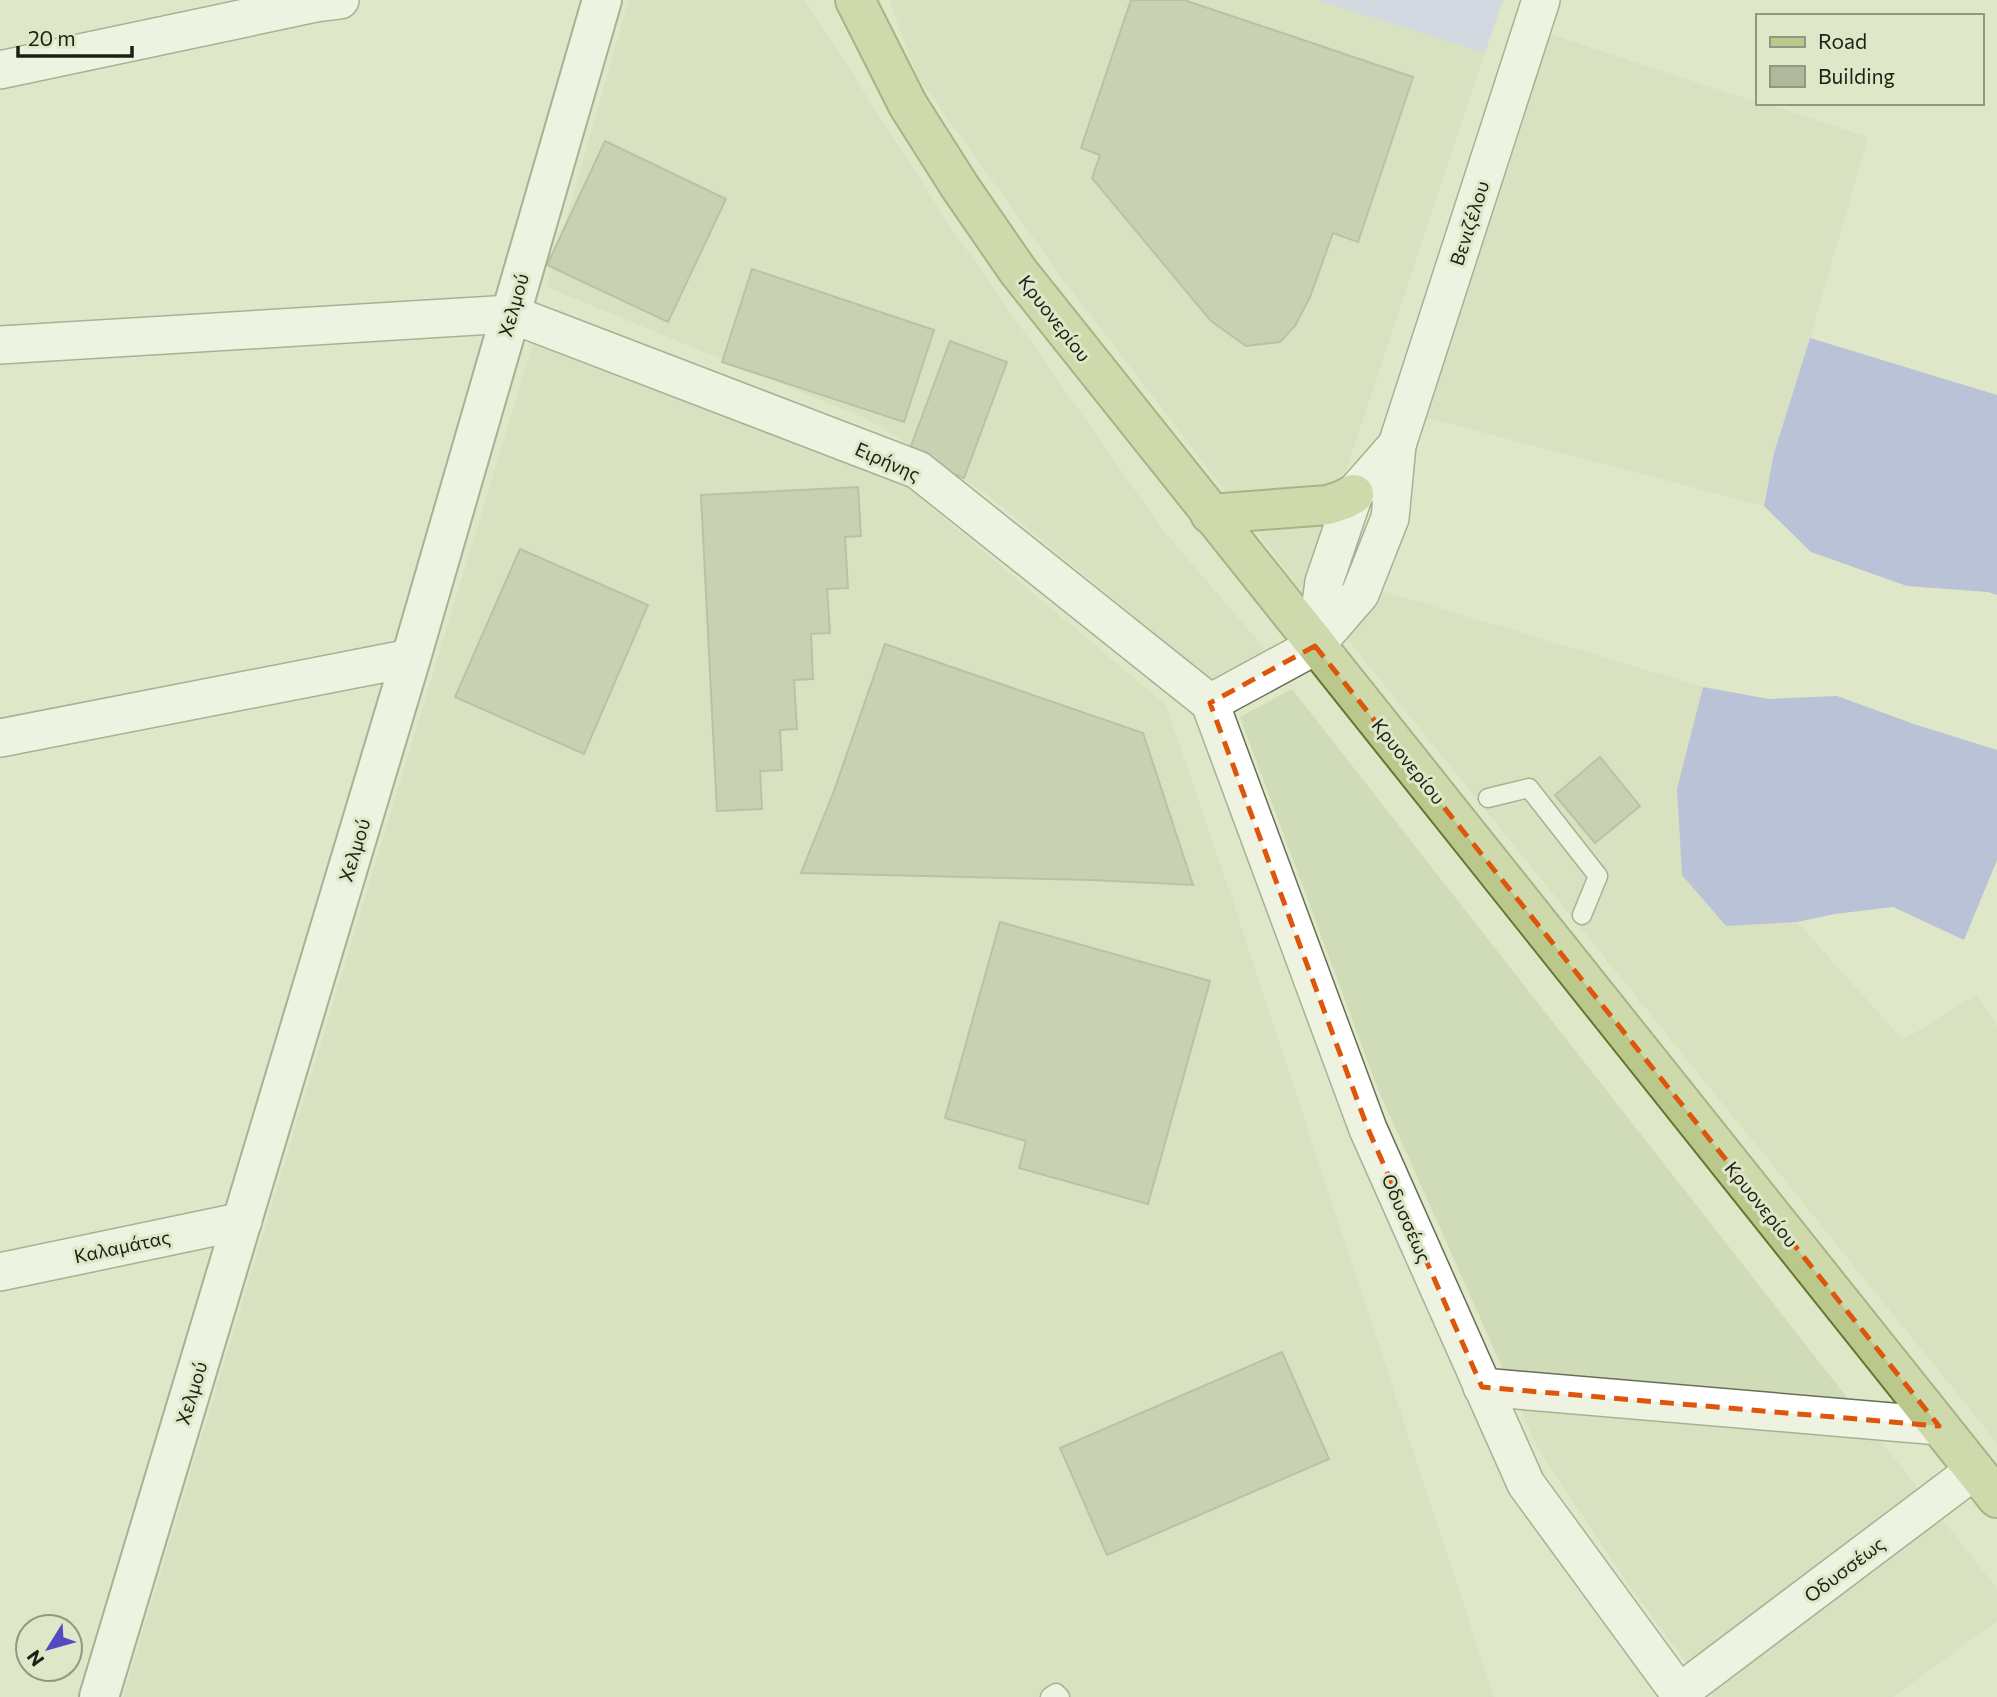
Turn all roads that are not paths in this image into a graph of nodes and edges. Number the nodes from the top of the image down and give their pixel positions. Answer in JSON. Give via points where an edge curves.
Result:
{"nodes":[{"id":1,"x":340,"y":0,"type":"edge"},
{"id":2,"x":602,"y":0,"type":"edge"},
{"id":3,"x":855,"y":0,"type":"edge"},
{"id":4,"x":1541,"y":0,"type":"edge"},
{"id":5,"x":0,"y":70,"type":"edge"},
{"id":6,"x":511,"y":314,"type":"junction"},
{"id":7,"x":0,"y":345,"type":"edge"},
{"id":8,"x":1397,"y":445,"type":"junction"},
{"id":9,"x":1354,"y":494,"type":"junction"},
{"id":10,"x":1210,"y":514,"type":"junction"},
{"id":11,"x":1315,"y":646,"type":"junction"},
{"id":12,"x":411,"y":658,"type":"junction"},
{"id":13,"x":1210,"y":704,"type":"junction"},
{"id":14,"x":0,"y":738,"type":"edge"},
{"id":15,"x":1488,"y":798,"type":"dead end"},
{"id":16,"x":1583,"y":915,"type":"dead end"},
{"id":17,"x":243,"y":1221,"type":"junction"},
{"id":18,"x":0,"y":1272,"type":"edge"},
{"id":19,"x":1482,"y":1387,"type":"junction"},
{"id":20,"x":1939,"y":1426,"type":"junction"},
{"id":21,"x":1986,"y":1484,"type":"edge"},
{"id":22,"x":1681,"y":1695,"type":"edge"},
{"id":23,"x":99,"y":1697,"type":"edge"},
{"id":24,"x":1050,"y":1697,"type":"edge"},
{"id":25,"x":1060,"y":1697,"type":"edge"}],
"edges":[{"from":1,"to":5,"type":"street"},
{"from":2,"to":6,"type":"street","name":"Χελμού"},
{"from":3,"to":10,"type":"main road","name":"Κρυονερίου","via":[[908,105],[1010,261]]},
{"from":4,"to":8,"type":"street","name":"Βενιζέλου"},
{"from":6,"to":7,"type":"street"},
{"from":6,"to":12,"type":"street","name":"Χελμού"},
{"from":6,"to":13,"type":"street","name":"Ειρήνης","via":[[918,470]]},
{"from":8,"to":9,"type":"street","name":"Βενιζέλου"},
{"from":8,"to":11,"type":"street","name":"Βενιζέλου","via":[[1390,518],[1360,594]]},
{"from":9,"to":10,"type":"main road","via":[[1328,505]]},
{"from":9,"to":11,"type":"street","name":"Βενιζέλου","via":[[1324,582]]},
{"from":10,"to":11,"type":"main road","name":"Κρυονερίου"},
{"from":11,"to":13,"type":"street"},
{"from":11,"to":20,"type":"main road","name":"Κρυονερίου"},
{"from":12,"to":14,"type":"street"},
{"from":12,"to":17,"type":"street","name":"Χελμού"},
{"from":13,"to":19,"type":"street","name":"Οδυσσέως","via":[[1368,1129]]},
{"from":15,"to":16,"type":"lane","via":[[1529,788],[1598,876]]},
{"from":17,"to":18,"type":"street","name":"Καλαμάτας"},
{"from":17,"to":23,"type":"street","name":"Χελμού"},
{"from":19,"to":20,"type":"street"},
{"from":19,"to":22,"type":"street","name":"Οδυσσέως","via":[[1526,1484]]},
{"from":20,"to":21,"type":"main road","name":"Κρυονερίου"},
{"from":21,"to":22,"type":"street","name":"Οδυσσέως"},
{"from":24,"to":25,"type":"lane","via":[[1056,1693]]}]}
